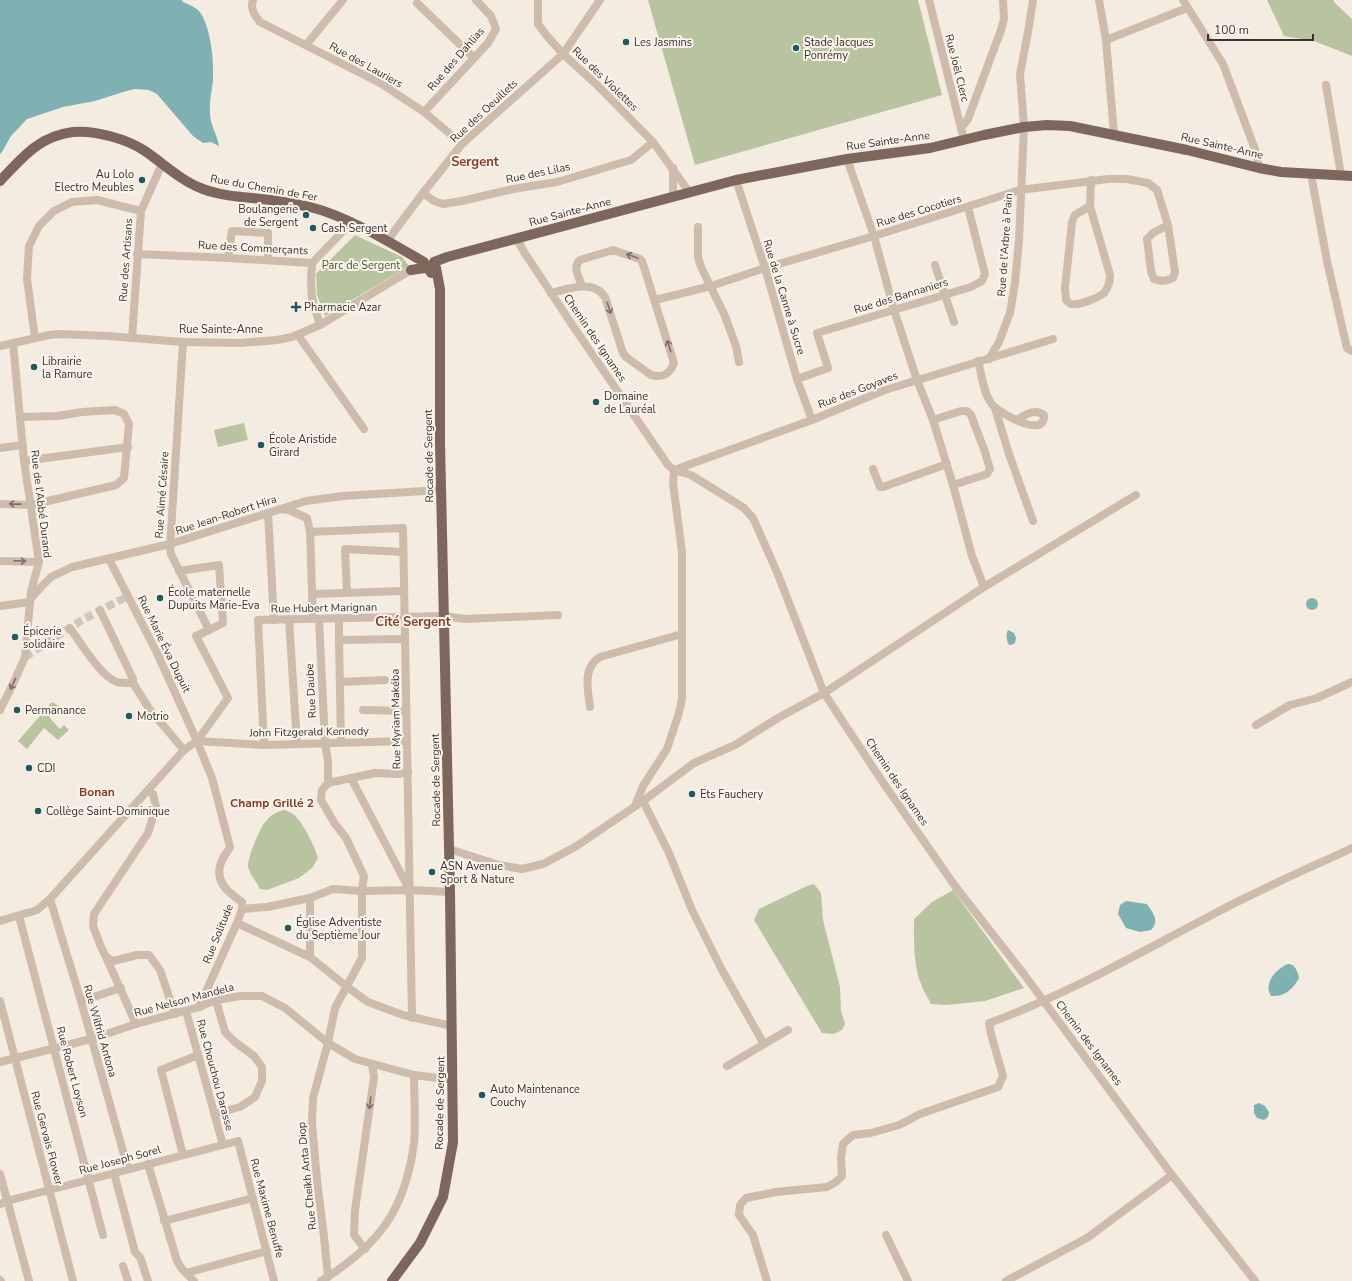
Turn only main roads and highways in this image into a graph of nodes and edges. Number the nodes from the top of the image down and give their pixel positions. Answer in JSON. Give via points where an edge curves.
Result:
{"nodes":[{"id":1,"x":1352,"y":176,"type":"edge"},
{"id":2,"x":0,"y":181,"type":"edge"},
{"id":3,"x":428,"y":263,"type":"junction"},
{"id":4,"x":411,"y":270,"type":"road end"},
{"id":5,"x":392,"y":1281,"type":"edge"}],
"edges":[{"from":1,"to":3,"type":"main road","name":"Rue Sainte-Anne","via":[[1282,172],[1259,168],[1070,126],[1024,127],[930,148],[847,159],[736,180]]},
{"from":2,"to":3,"type":"main road","name":"Rue du Chemin de Fer","via":[[34,147],[46,140],[73,132],[108,136],[131,143],[145,151],[200,189],[216,194],[311,207],[351,223]]},
{"from":3,"to":4,"type":"main road","name":"Rue Sainte-Anne"},
{"from":3,"to":5,"type":"main road","name":"Rocade de Sergent","via":[[440,289],[441,490],[453,1142],[443,1197],[420,1243]]}]}
